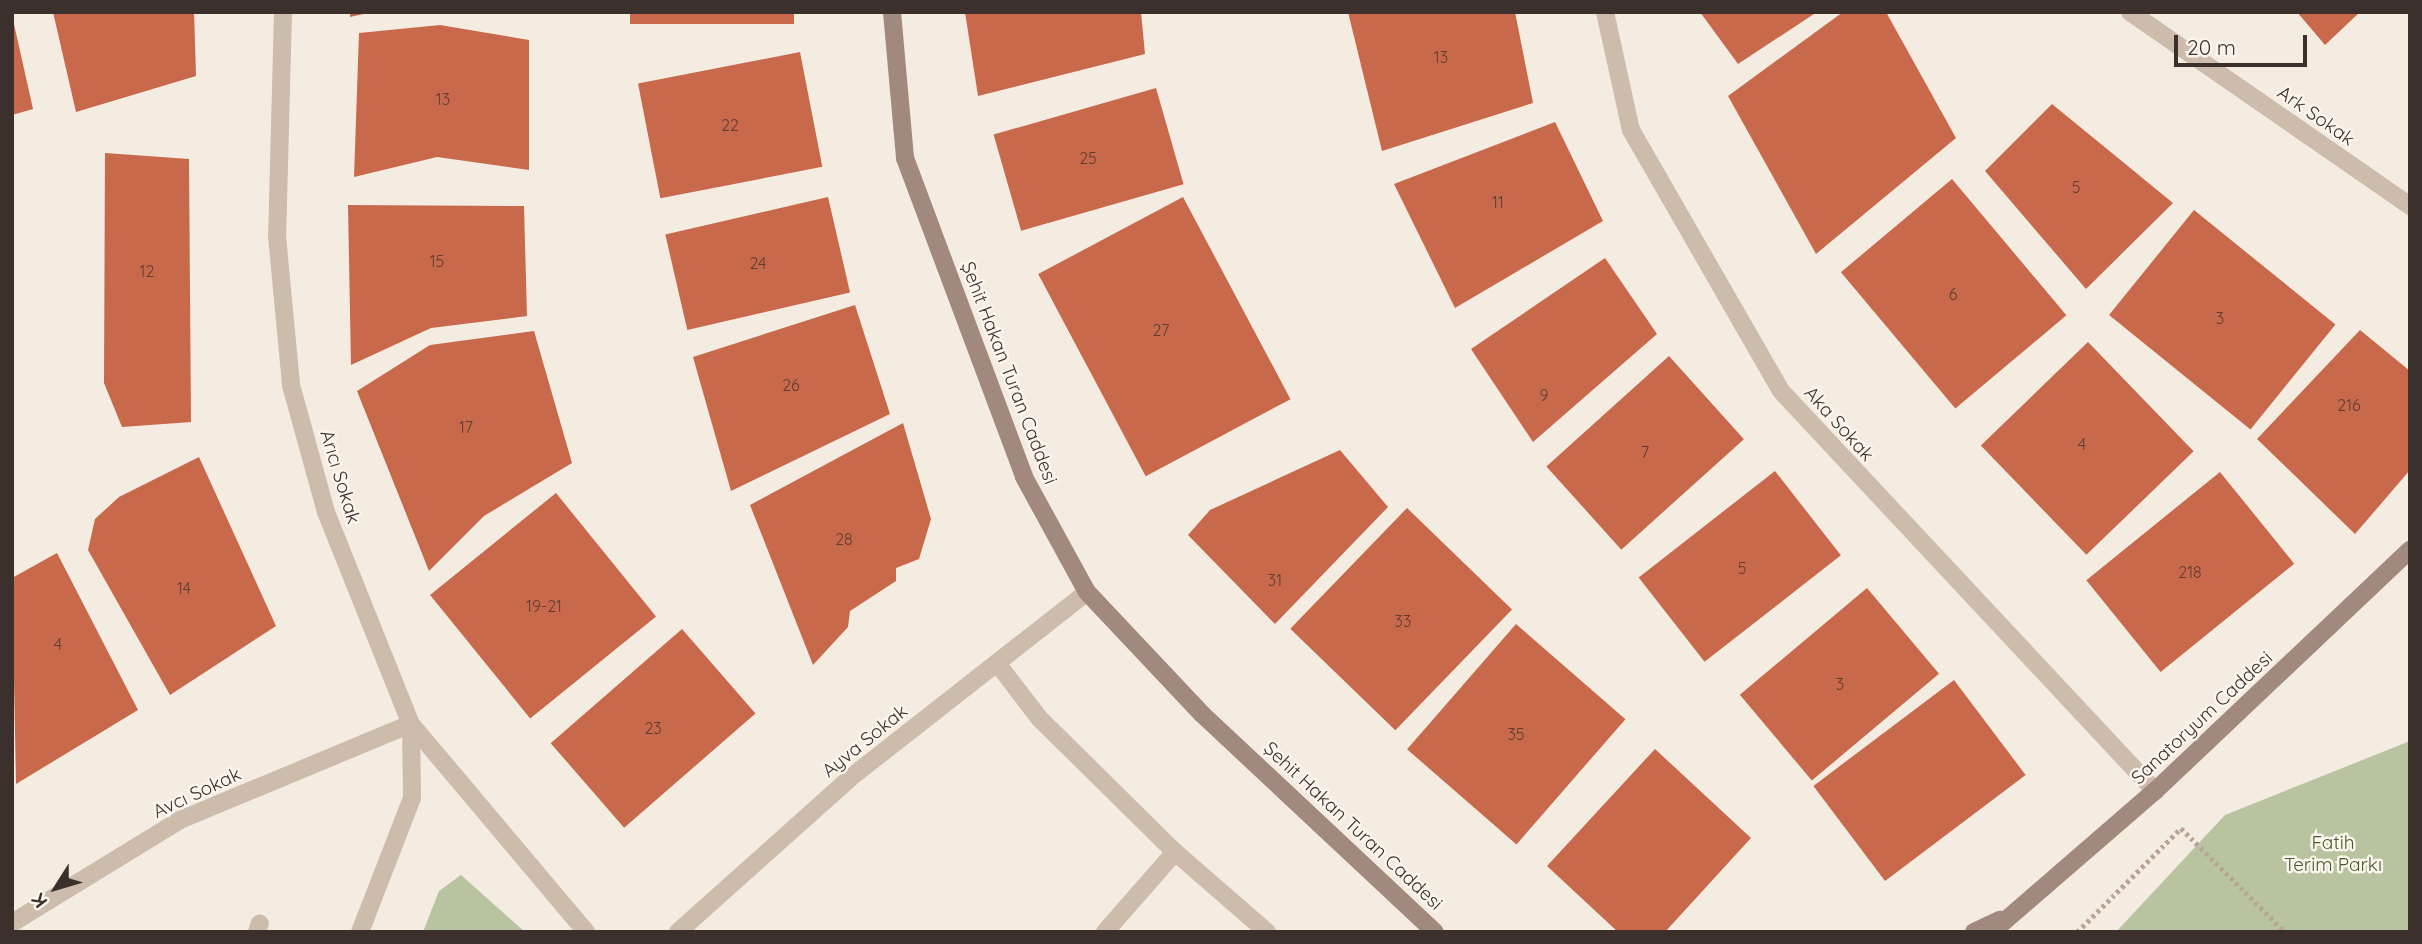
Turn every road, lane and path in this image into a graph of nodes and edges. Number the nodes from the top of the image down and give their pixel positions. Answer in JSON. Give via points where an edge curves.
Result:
{"nodes":[{"id":1,"x":283,"y":12,"type":"edge"},
{"id":2,"x":892,"y":12,"type":"edge"},
{"id":3,"x":1605,"y":12,"type":"edge"},
{"id":4,"x":2130,"y":12,"type":"edge"},
{"id":5,"x":2410,"y":206,"type":"edge"},
{"id":6,"x":2410,"y":550,"type":"edge"},
{"id":7,"x":1087,"y":592,"type":"junction"},
{"id":8,"x":997,"y":663,"type":"junction"},
{"id":9,"x":411,"y":724,"type":"junction"},
{"id":10,"x":2155,"y":791,"type":"junction"},
{"id":11,"x":1175,"y":852,"type":"junction"},
{"id":12,"x":2020,"y":912,"type":"junction"},
{"id":13,"x":12,"y":923,"type":"edge"},
{"id":14,"x":360,"y":932,"type":"edge"},
{"id":15,"x":586,"y":932,"type":"edge"},
{"id":16,"x":678,"y":932,"type":"edge"},
{"id":17,"x":1105,"y":932,"type":"edge"},
{"id":18,"x":1267,"y":932,"type":"edge"},
{"id":19,"x":1435,"y":932,"type":"edge"},
{"id":20,"x":1974,"y":932,"type":"edge"},
{"id":21,"x":1992,"y":932,"type":"edge"},
{"id":22,"x":2005,"y":932,"type":"edge"},
{"id":23,"x":2077,"y":932,"type":"edge"},
{"id":24,"x":2285,"y":932,"type":"edge"}],
"edges":[{"from":1,"to":9,"type":"street","name":"Arıcı Sokak","via":[[277,236],[291,385],[326,512]]},
{"from":2,"to":7,"type":"main road","name":"Şehit Hakan Turan Caddesi","via":[[905,158],[1024,477]]},
{"from":3,"to":10,"type":"street","name":"Aka Sokak","via":[[1631,130],[1781,391]]},
{"from":4,"to":5,"type":"street","name":"Ark Sokak"},
{"from":6,"to":10,"type":"main road","name":"Sanatoryum Caddesi"},
{"from":7,"to":8,"type":"street","name":"Ayva Sokak"},
{"from":7,"to":19,"type":"main road","name":"Şehit Hakan Turan Caddesi","via":[[1202,714]]},
{"from":8,"to":11,"type":"street","via":[[1039,718]]},
{"from":8,"to":16,"type":"street","name":"Ayva Sokak","via":[[850,778]]},
{"from":9,"to":13,"type":"street","name":"Avcı Sokak","via":[[180,820]]},
{"from":9,"to":14,"type":"street","name":"Arıcı Sokak","via":[[412,798]]},
{"from":9,"to":15,"type":"street"},
{"from":10,"to":12,"type":"main road","name":"Sanatoryum Caddesi"},
{"from":11,"to":17,"type":"street"},
{"from":11,"to":18,"type":"street"},
{"from":12,"to":20,"type":"main road"},
{"from":12,"to":21,"type":"main road","name":"Sanatoryum Caddesi"},
{"from":12,"to":22,"type":"main road","name":"Sanatoryum Caddesi"},
{"from":23,"to":24,"type":"path","via":[[2181,828]]}]}
